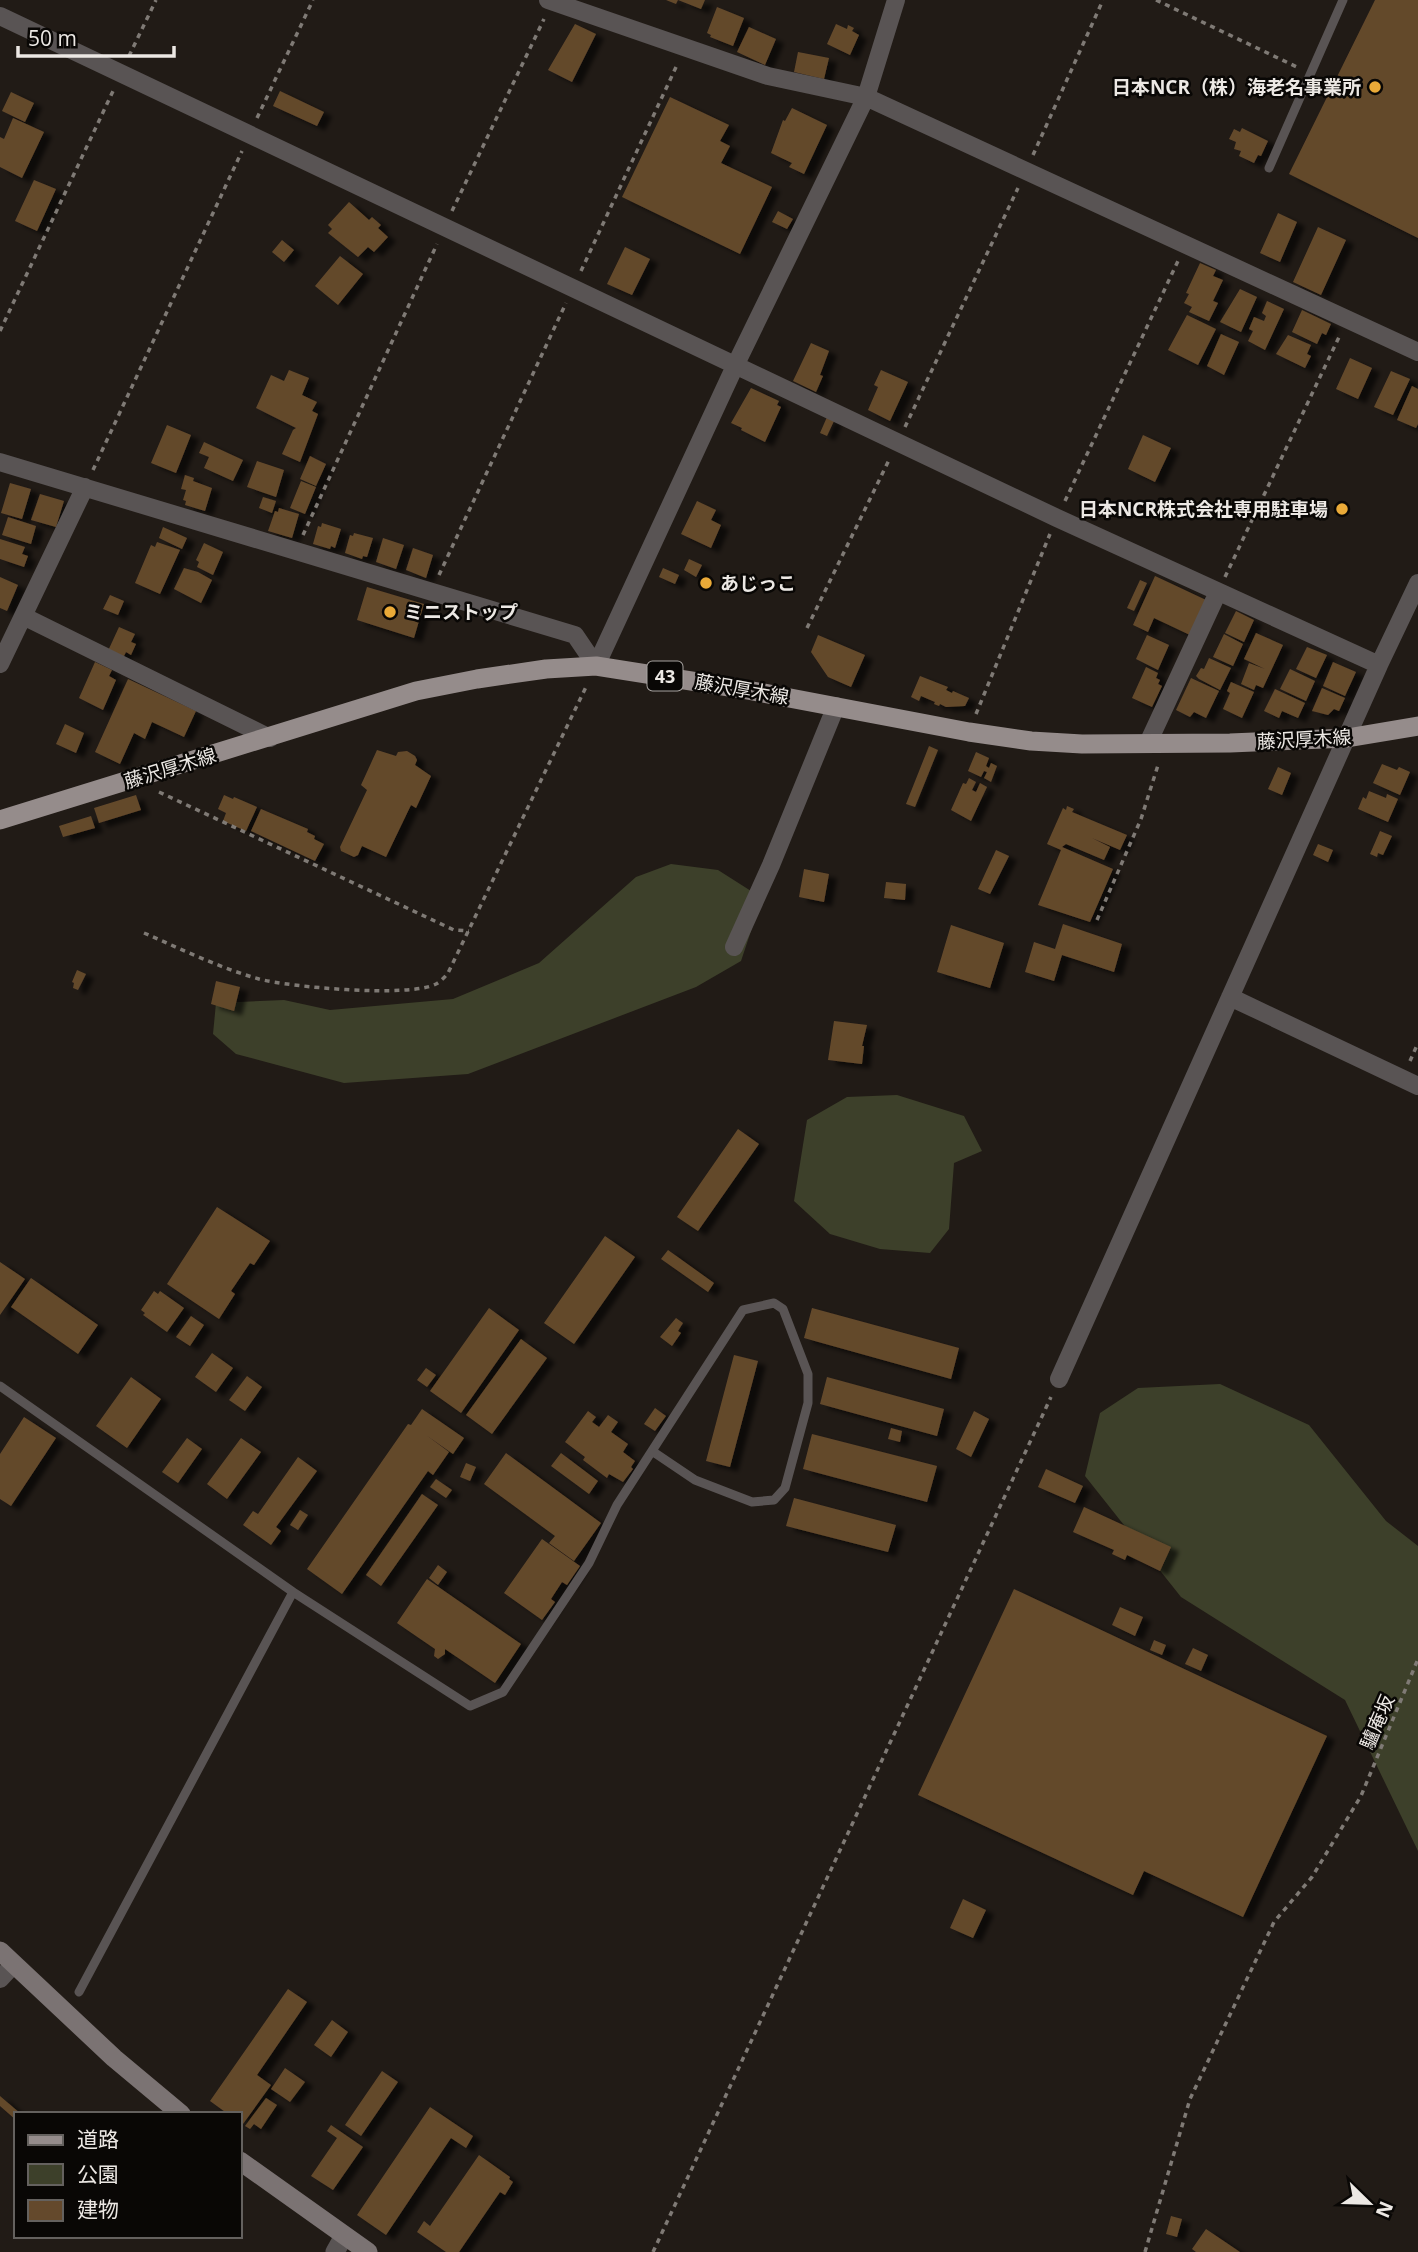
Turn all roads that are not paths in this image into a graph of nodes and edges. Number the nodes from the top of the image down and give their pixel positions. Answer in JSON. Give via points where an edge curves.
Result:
{"nodes":[{"id":1,"x":551,"y":0,"type":"edge"},
{"id":2,"x":896,"y":0,"type":"edge"},
{"id":3,"x":1343,"y":0,"type":"edge"},
{"id":4,"x":0,"y":16,"type":"edge"},
{"id":5,"x":866,"y":97,"type":"junction"},
{"id":6,"x":1269,"y":168,"type":"dead end"},
{"id":7,"x":1418,"y":352,"type":"edge"},
{"id":8,"x":736,"y":366,"type":"junction"},
{"id":9,"x":0,"y":462,"type":"edge"},
{"id":10,"x":85,"y":487,"type":"junction"},
{"id":11,"x":1418,"y":583,"type":"edge"},
{"id":12,"x":1218,"y":592,"type":"junction"},
{"id":13,"x":23,"y":616,"type":"junction"},
{"id":14,"x":0,"y":664,"type":"edge"},
{"id":15,"x":1379,"y":665,"type":"junction"},
{"id":16,"x":596,"y":666,"type":"junction"},
{"id":17,"x":836,"y":706,"type":"junction"},
{"id":18,"x":1418,"y":726,"type":"edge"},
{"id":19,"x":270,"y":738,"type":"junction"},
{"id":20,"x":1347,"y":738,"type":"junction"},
{"id":21,"x":1156,"y":743,"type":"junction"},
{"id":22,"x":0,"y":820,"type":"edge"},
{"id":23,"x":734,"y":947,"type":"dead end"},
{"id":24,"x":1230,"y":997,"type":"junction"},
{"id":25,"x":1418,"y":1086,"type":"edge"},
{"id":26,"x":1059,"y":1379,"type":"road end"},
{"id":27,"x":0,"y":1386,"type":"edge"},
{"id":28,"x":652,"y":1451,"type":"junction"},
{"id":29,"x":293,"y":1592,"type":"junction"},
{"id":30,"x":5,"y":1965,"type":"edge"},
{"id":31,"x":79,"y":1992,"type":"dead end"},
{"id":32,"x":179,"y":2112,"type":"edge"},
{"id":33,"x":242,"y":2163,"type":"edge"},
{"id":34,"x":340,"y":2244,"type":"edge"},
{"id":35,"x":368,"y":2252,"type":"edge"}],
"edges":[{"from":1,"to":5,"type":"street","via":[[768,76]]},
{"from":2,"to":5,"type":"street"},
{"from":3,"to":6,"type":"lane"},
{"from":4,"to":8,"type":"street"},
{"from":5,"to":7,"type":"street"},
{"from":5,"to":8,"type":"street"},
{"from":8,"to":12,"type":"street"},
{"from":8,"to":16,"type":"street"},
{"from":9,"to":10,"type":"street"},
{"from":10,"to":13,"type":"street"},
{"from":10,"to":16,"type":"street","via":[[575,635]]},
{"from":11,"to":15,"type":"street"},
{"from":12,"to":15,"type":"street"},
{"from":12,"to":21,"type":"street"},
{"from":13,"to":14,"type":"street"},
{"from":13,"to":19,"type":"street"},
{"from":15,"to":20,"type":"street"},
{"from":16,"to":17,"type":"main road","name":"藤沢厚木線","number":"43"},
{"from":16,"to":19,"type":"main road","name":"藤沢厚木線","number":"43","via":[[546,669],[416,691]]},
{"from":17,"to":21,"type":"main road","name":"藤沢厚木線","number":"43","via":[[969,732],[1056,742]]},
{"from":17,"to":23,"type":"street"},
{"from":18,"to":20,"type":"main road","name":"藤沢厚木線","number":"43"},
{"from":19,"to":22,"type":"main road","name":"藤沢厚木線","number":"43"},
{"from":20,"to":21,"type":"main road","name":"藤沢厚木線","number":"43"},
{"from":20,"to":24,"type":"street"},
{"from":24,"to":25,"type":"street"},
{"from":24,"to":26,"type":"street"},
{"from":27,"to":29,"type":"lane"},
{"from":28,"to":28,"type":"lane","via":[[695,1480],[752,1502],[774,1500],[785,1488],[808,1403],[808,1374],[783,1310],[774,1303],[743,1310]]},
{"from":28,"to":29,"type":"lane","via":[[617,1505],[589,1563],[503,1692],[470,1706]]},
{"from":29,"to":31,"type":"lane"},
{"from":30,"to":32,"type":"main road"},
{"from":33,"to":34,"type":"main road"},
{"from":34,"to":35,"type":"main road"}]}
